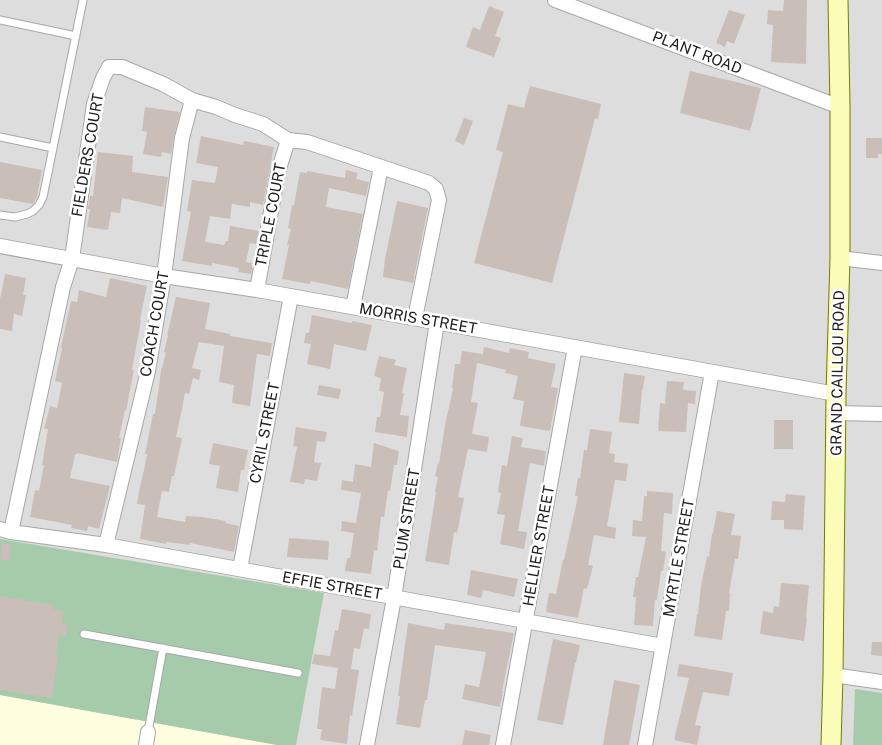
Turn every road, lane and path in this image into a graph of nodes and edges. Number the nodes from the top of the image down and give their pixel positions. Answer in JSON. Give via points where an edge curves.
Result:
{"nodes":[{"id":1,"x":83,"y":0,"type":"edge"},
{"id":2,"x":555,"y":0,"type":"edge"},
{"id":3,"x":838,"y":0,"type":"edge"},
{"id":4,"x":0,"y":20,"type":"edge"},
{"id":5,"x":76,"y":36,"type":"junction"},
{"id":6,"x":192,"y":100,"type":"junction"},
{"id":7,"x":840,"y":107,"type":"junction"},
{"id":8,"x":0,"y":137,"type":"edge"},
{"id":9,"x":288,"y":140,"type":"junction"},
{"id":10,"x":53,"y":148,"type":"junction"},
{"id":11,"x":381,"y":167,"type":"junction"},
{"id":12,"x":0,"y":215,"type":"edge"},
{"id":13,"x":0,"y":246,"type":"edge"},
{"id":14,"x":840,"y":258,"type":"junction"},
{"id":15,"x":72,"y":259,"type":"junction"},
{"id":16,"x":882,"y":263,"type":"edge"},
{"id":17,"x":164,"y":276,"type":"junction"},
{"id":18,"x":257,"y":290,"type":"junction"},
{"id":19,"x":291,"y":296,"type":"junction"},
{"id":20,"x":353,"y":307,"type":"junction"},
{"id":21,"x":415,"y":318,"type":"junction"},
{"id":22,"x":437,"y":322,"type":"junction"},
{"id":23,"x":575,"y":347,"type":"junction"},
{"id":24,"x":712,"y":372,"type":"junction"},
{"id":25,"x":836,"y":404,"type":"junction"},
{"id":26,"x":882,"y":414,"type":"edge"},
{"id":27,"x":5,"y":530,"type":"edge"},
{"id":28,"x":106,"y":545,"type":"junction"},
{"id":29,"x":240,"y":569,"type":"junction"},
{"id":30,"x":394,"y":598,"type":"junction"},
{"id":31,"x":525,"y":621,"type":"junction"},
{"id":32,"x":84,"y":634,"type":"dead end"},
{"id":33,"x":663,"y":646,"type":"junction"},
{"id":34,"x":163,"y":648,"type":"junction"},
{"id":35,"x":298,"y":673,"type":"dead end"},
{"id":36,"x":833,"y":675,"type":"junction"},
{"id":37,"x":882,"y":682,"type":"edge"},
{"id":38,"x":147,"y":739,"type":"edge"},
{"id":39,"x":367,"y":745,"type":"edge"},
{"id":40,"x":502,"y":745,"type":"edge"},
{"id":41,"x":645,"y":745,"type":"edge"},
{"id":42,"x":831,"y":745,"type":"edge"}],
"edges":[{"from":1,"to":5,"type":"lane"},
{"from":2,"to":7,"type":"street","name":"PLANT ROAD"},
{"from":3,"to":7,"type":"main road","name":"GRAND CAILLOU ROAD"},
{"from":4,"to":5,"type":"lane"},
{"from":5,"to":10,"type":"lane"},
{"from":6,"to":9,"type":"street","name":"FIELDERS COURT","via":[[263,124]]},
{"from":6,"to":15,"type":"street","name":"FIELDERS COURT","via":[[122,67],[109,67],[94,104]]},
{"from":6,"to":17,"type":"street","name":"COACH COURT","via":[[182,138]]},
{"from":7,"to":14,"type":"main road","name":"GRAND CAILLOU ROAD"},
{"from":8,"to":10,"type":"lane"},
{"from":9,"to":11,"type":"street","name":"FIELDERS COURT","via":[[307,142]]},
{"from":9,"to":18,"type":"street","name":"TRIPLE COURT","via":[[278,172]]},
{"from":10,"to":12,"type":"lane","via":[[44,197],[39,205],[27,214],[15,217]]},
{"from":11,"to":20,"type":"street"},
{"from":11,"to":21,"type":"street","name":"FIELDERS COURT","via":[[429,183],[436,189],[439,200]]},
{"from":13,"to":15,"type":"street","name":"MORRIS STREET"},
{"from":14,"to":16,"type":"street"},
{"from":14,"to":25,"type":"main road","name":"GRAND CAILLOU ROAD"},
{"from":15,"to":17,"type":"street","name":"MORRIS STREET"},
{"from":15,"to":27,"type":"street","name":"FIELDERS COURT"},
{"from":17,"to":18,"type":"street","name":"MORRIS STREET"},
{"from":17,"to":28,"type":"street","name":"COACH COURT","via":[[148,371]]},
{"from":18,"to":19,"type":"street","name":"MORRIS STREET"},
{"from":19,"to":20,"type":"street","name":"MORRIS STREET"},
{"from":19,"to":29,"type":"street","name":"CYRIL STREET"},
{"from":20,"to":21,"type":"street","name":"MORRIS STREET"},
{"from":21,"to":22,"type":"street","name":"MORRIS STREET"},
{"from":22,"to":23,"type":"street","name":"MORRIS STREET"},
{"from":22,"to":30,"type":"street","name":"PLUM STREET"},
{"from":23,"to":24,"type":"street","name":"MORRIS STREET"},
{"from":23,"to":31,"type":"street","name":"HELLIER STREET"},
{"from":24,"to":25,"type":"street","name":"MORRIS STREET"},
{"from":24,"to":33,"type":"street","name":"MYRTLE STREET"},
{"from":25,"to":26,"type":"street","name":"MORRIS STREET"},
{"from":25,"to":36,"type":"main road","name":"GRAND CAILLOU ROAD"},
{"from":27,"to":28,"type":"street","name":"EFFIE STREET"},
{"from":28,"to":29,"type":"street","name":"EFFIE STREET"},
{"from":29,"to":30,"type":"street","name":"EFFIE STREET"},
{"from":30,"to":31,"type":"street","name":"EFFIE STREET"},
{"from":30,"to":39,"type":"street","name":"PLUM STREET"},
{"from":31,"to":33,"type":"street","name":"EFFIE STREET"},
{"from":31,"to":40,"type":"street","name":"HELLIER STREET"},
{"from":32,"to":34,"type":"lane"},
{"from":33,"to":41,"type":"street","name":"MYRTLE STREET"},
{"from":34,"to":35,"type":"lane"},
{"from":34,"to":38,"type":"lane"},
{"from":36,"to":37,"type":"street"},
{"from":36,"to":42,"type":"main road","name":"GRAND CAILLOU ROAD"}]}
